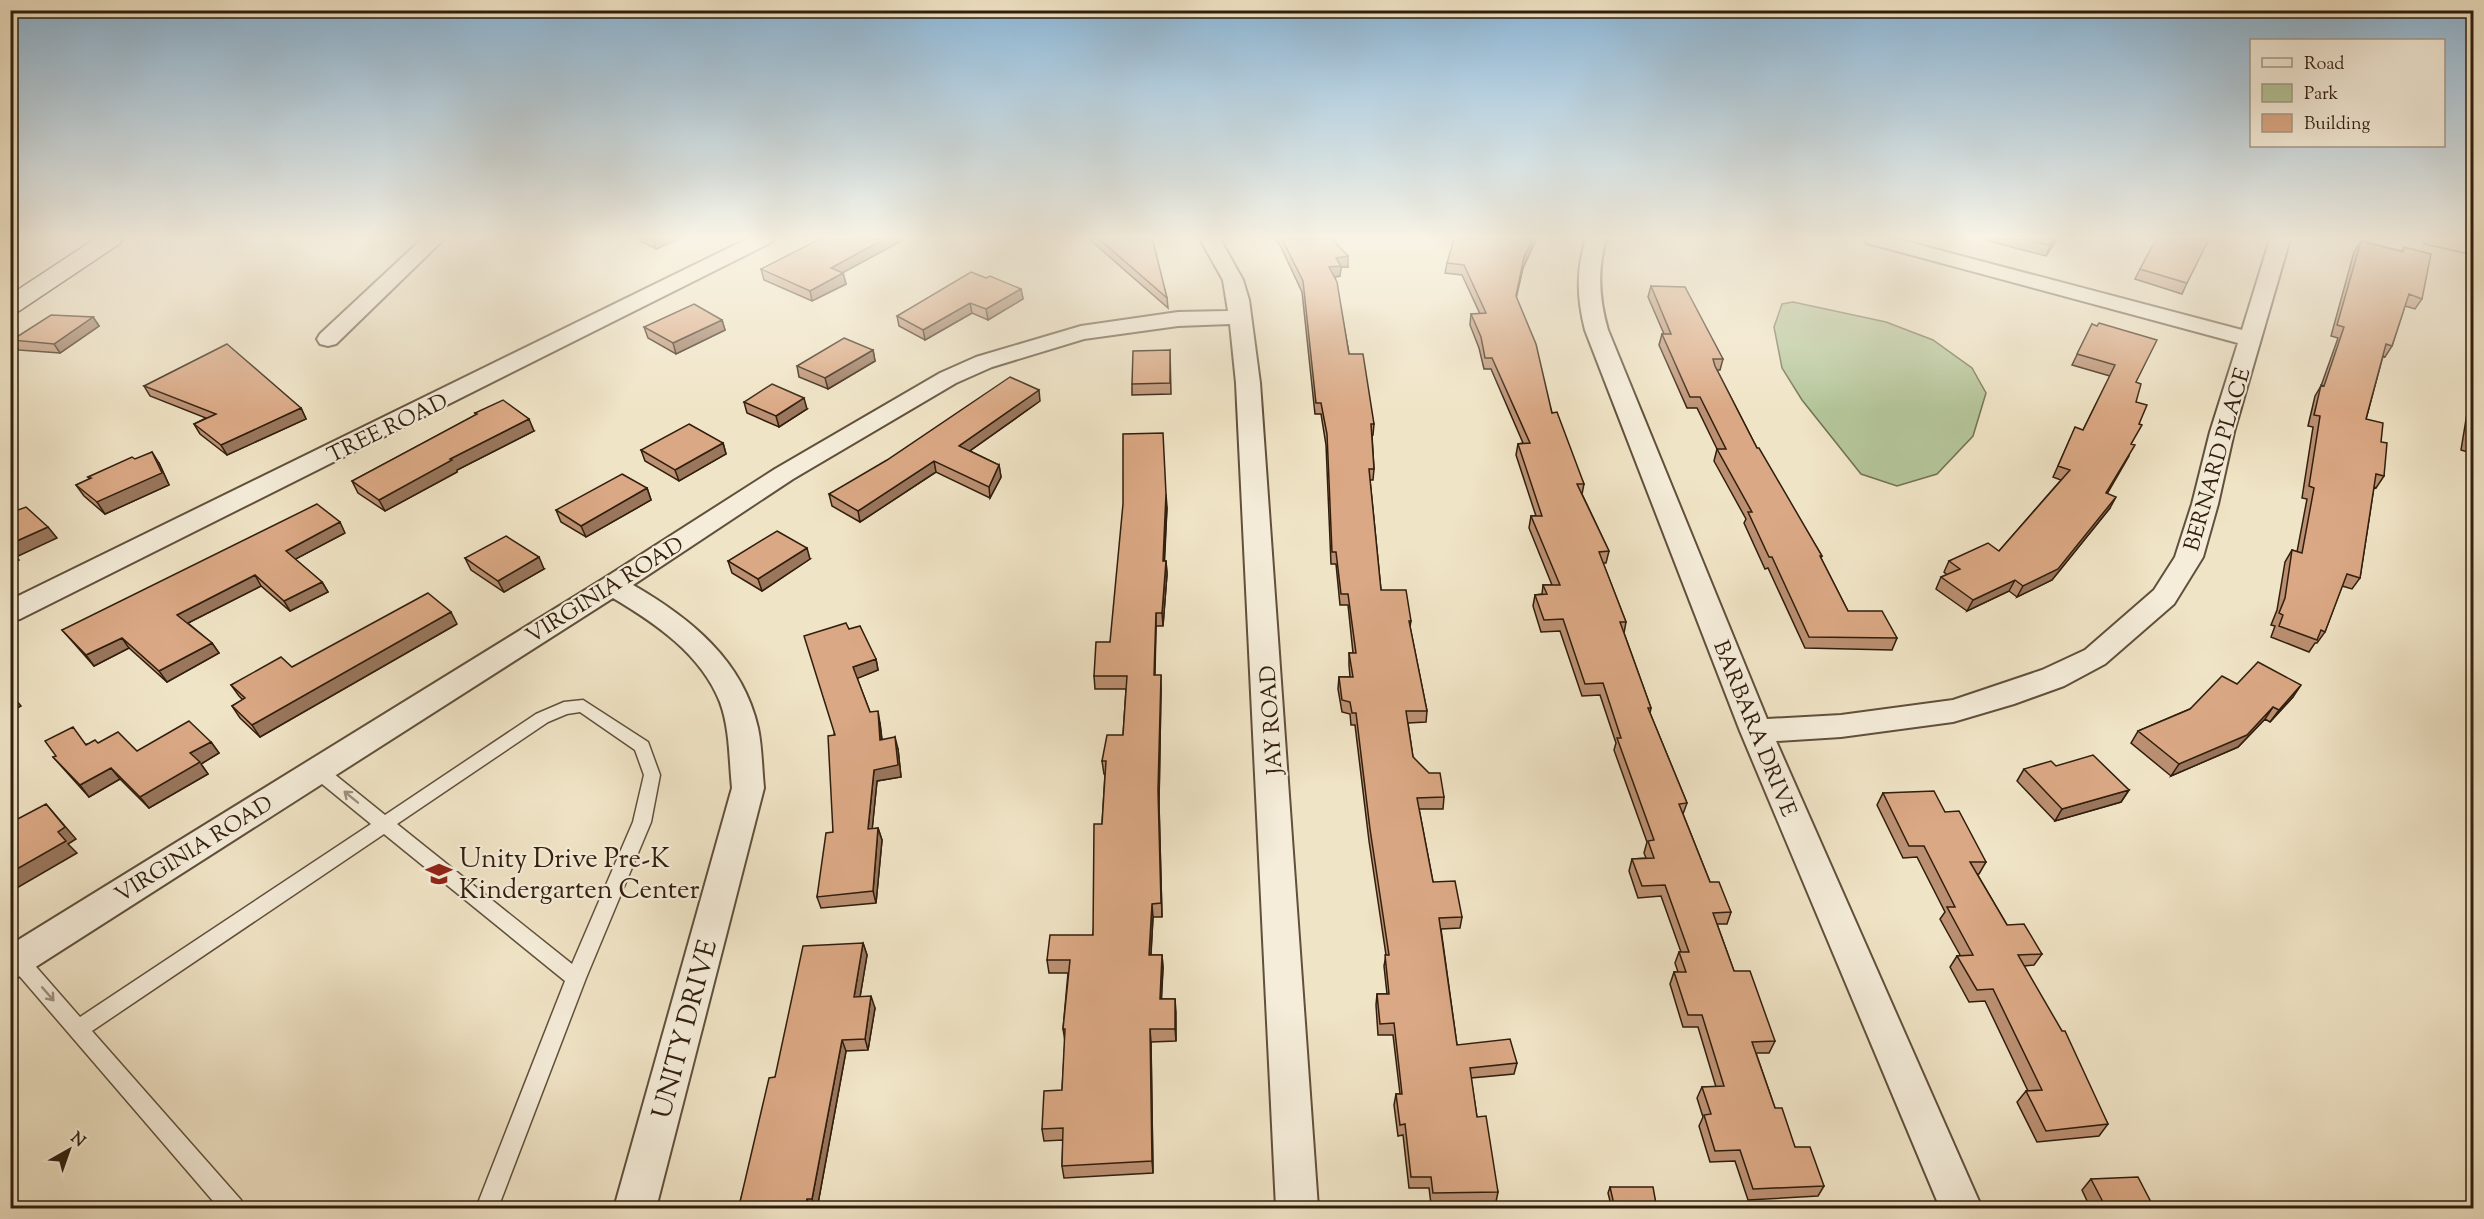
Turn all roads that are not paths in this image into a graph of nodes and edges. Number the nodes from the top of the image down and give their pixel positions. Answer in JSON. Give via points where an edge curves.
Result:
{"nodes":[{"id":1,"x":25,"y":296,"type":"edge"},
{"id":2,"x":374,"y":296,"type":"edge"},
{"id":3,"x":649,"y":296,"type":"edge"},
{"id":4,"x":1237,"y":296,"type":"edge"},
{"id":5,"x":1590,"y":296,"type":"edge"},
{"id":6,"x":2088,"y":296,"type":"edge"},
{"id":7,"x":2263,"y":296,"type":"edge"},
{"id":8,"x":10,"y":306,"type":"edge"},
{"id":9,"x":1239,"y":317,"type":"junction"},
{"id":10,"x":328,"y":339,"type":"dead end"},
{"id":11,"x":2250,"y":339,"type":"junction"},
{"id":12,"x":613,"y":585,"type":"junction"},
{"id":13,"x":10,"y":612,"type":"edge"},
{"id":14,"x":1756,"y":731,"type":"junction"},
{"id":15,"x":317,"y":770,"type":"junction"},
{"id":16,"x":384,"y":823,"type":"junction"},
{"id":17,"x":14,"y":961,"type":"edge"},
{"id":18,"x":576,"y":978,"type":"junction"},
{"id":19,"x":78,"y":1030,"type":"junction"},
{"id":20,"x":233,"y":1209,"type":"edge"},
{"id":21,"x":487,"y":1209,"type":"edge"},
{"id":22,"x":635,"y":1209,"type":"edge"},
{"id":23,"x":1297,"y":1209,"type":"edge"},
{"id":24,"x":1961,"y":1209,"type":"edge"}],
"edges":[{"from":1,"to":8,"type":"street"},
{"from":2,"to":10,"type":"street"},
{"from":3,"to":13,"type":"street","name":"TREE ROAD"},
{"from":4,"to":9,"type":"street","name":"JAY ROAD"},
{"from":5,"to":14,"type":"street","name":"BARBARA DRIVE","via":[[1592,317]]},
{"from":6,"to":11,"type":"street"},
{"from":7,"to":11,"type":"street","name":"BERNARD PLACE"},
{"from":9,"to":12,"type":"street","name":"VIRGINIA ROAD","via":[[1178,319],[1104,329],[984,362],[912,397]]},
{"from":9,"to":23,"type":"street","name":"JAY ROAD","via":[[1248,383]]},
{"from":11,"to":14,"type":"street","name":"BERNARD PLACE","via":[[2189,558],[2164,597],[2095,657],[2053,678],[1953,711],[1841,726]]},
{"from":12,"to":15,"type":"street","name":"VIRGINIA ROAD"},
{"from":12,"to":22,"type":"street","name":"UNITY DRIVE","via":[[684,632],[717,669],[734,700],[742,727],[748,788]]},
{"from":14,"to":24,"type":"street","name":"BARBARA DRIVE"},
{"from":16,"to":15,"type":"lane","one_way":true},
{"from":15,"to":17,"type":"street","name":"VIRGINIA ROAD"},
{"from":16,"to":18,"type":"lane"},
{"from":16,"to":18,"type":"lane","via":[[542,718],[564,708],[583,706],[642,746],[652,775],[642,822]]},
{"from":16,"to":19,"type":"lane"},
{"from":17,"to":19,"type":"lane","one_way":true},
{"from":18,"to":21,"type":"lane"},
{"from":19,"to":20,"type":"lane"}]}
